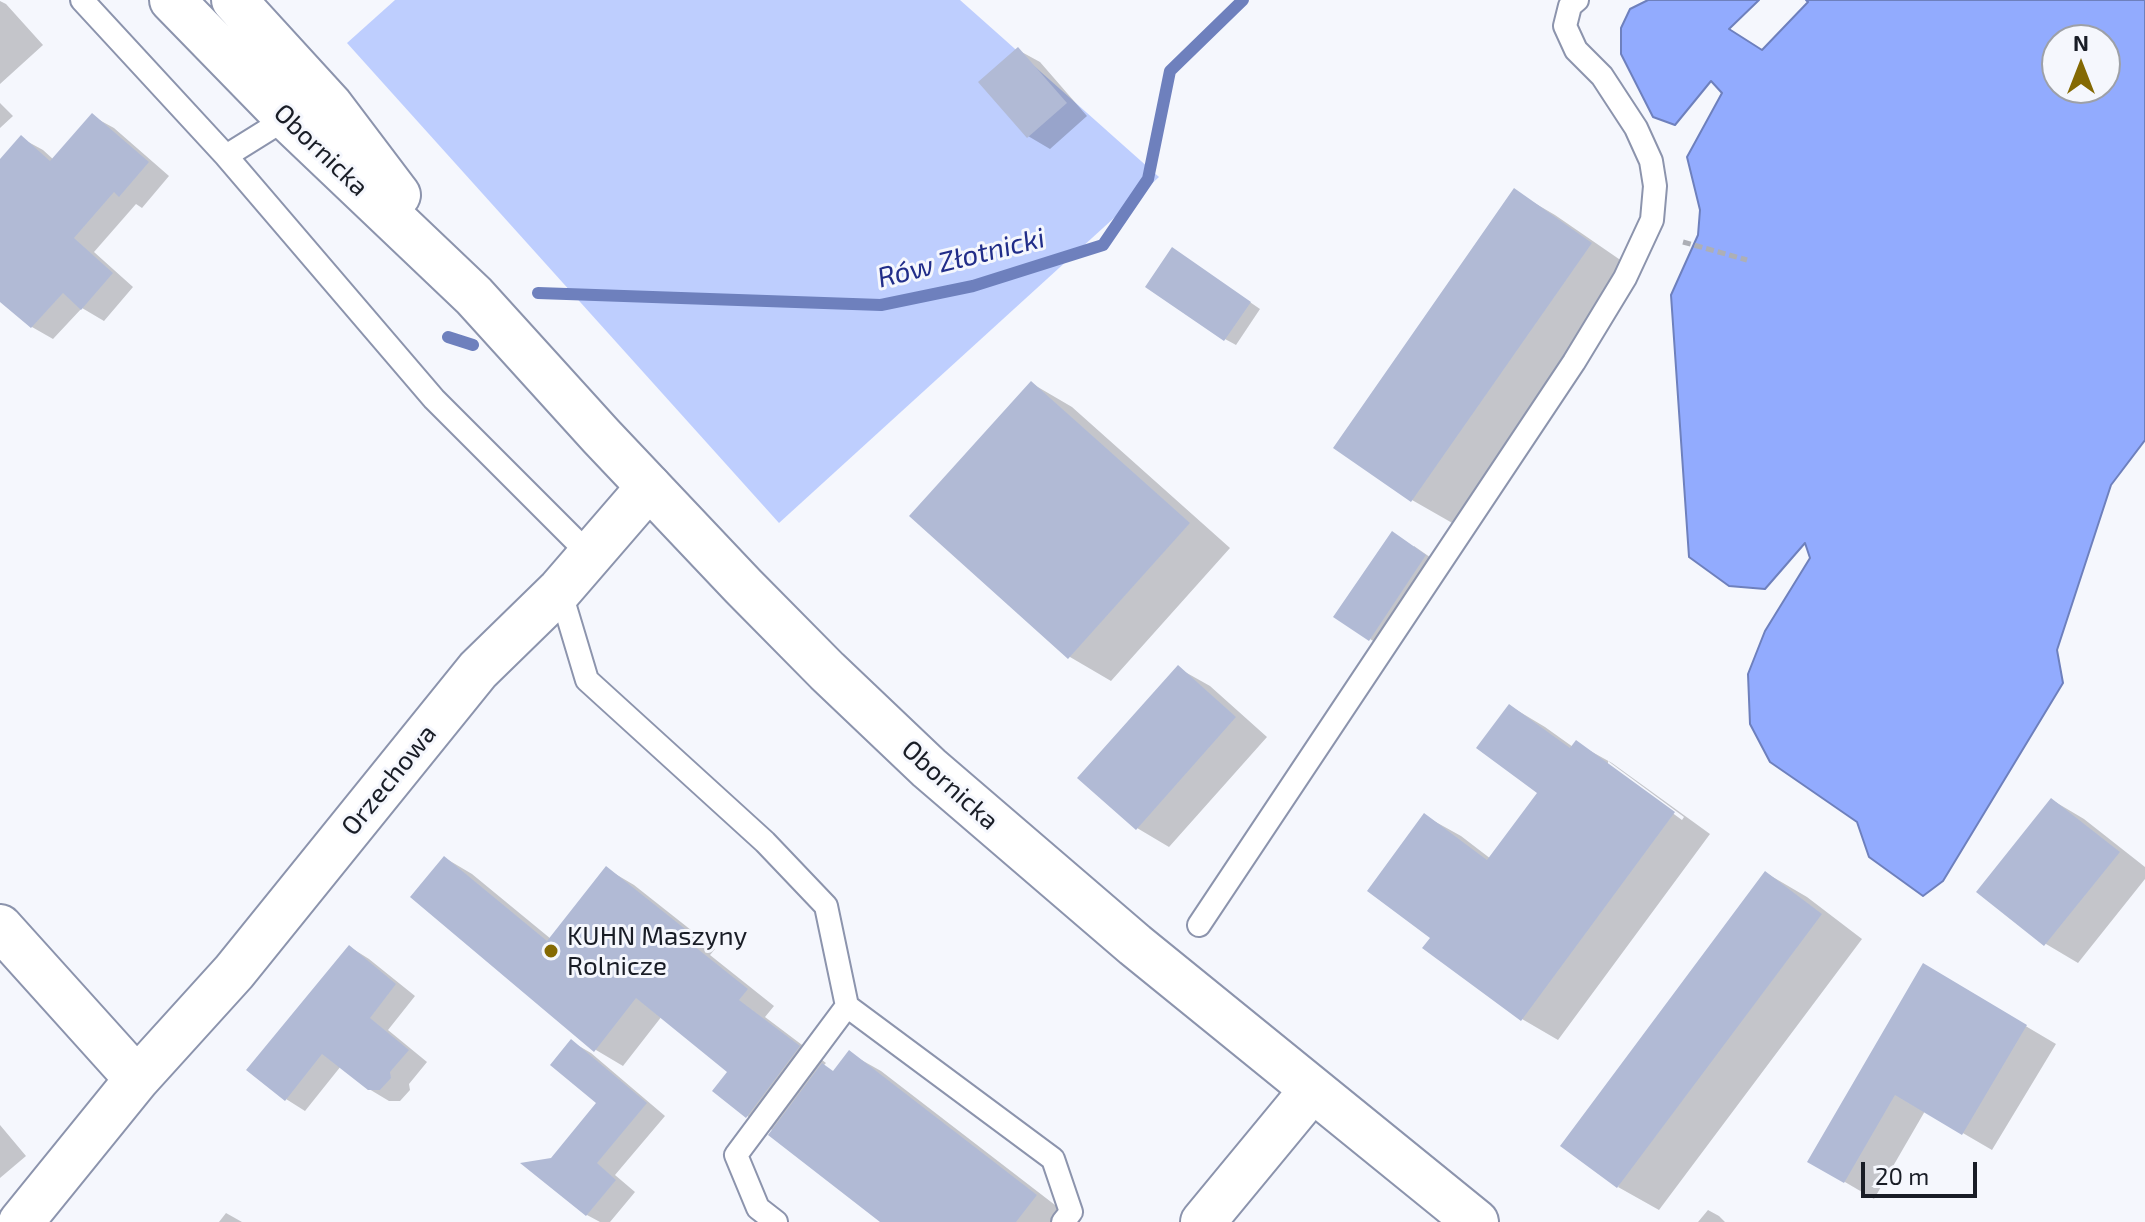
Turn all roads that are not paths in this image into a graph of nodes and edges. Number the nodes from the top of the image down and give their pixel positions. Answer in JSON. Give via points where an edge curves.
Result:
{"nodes":[{"id":1,"x":82,"y":0,"type":"edge"},
{"id":2,"x":172,"y":0,"type":"edge"},
{"id":3,"x":234,"y":0,"type":"edge"},
{"id":4,"x":1577,"y":0,"type":"edge"},
{"id":5,"x":287,"y":118,"type":"junction"},
{"id":6,"x":226,"y":156,"type":"junction"},
{"id":7,"x":474,"y":296,"type":"junction"},
{"id":8,"x":649,"y":487,"type":"junction"},
{"id":9,"x":591,"y":556,"type":"junction"},
{"id":10,"x":560,"y":590,"type":"junction"},
{"id":11,"x":1199,"y":925,"type":"dead end"},
{"id":12,"x":0,"y":927,"type":"edge"},
{"id":13,"x":847,"y":1006,"type":"junction"},
{"id":14,"x":137,"y":1079,"type":"junction"},
{"id":15,"x":1312,"y":1090,"type":"junction"},
{"id":16,"x":21,"y":1222,"type":"edge"},
{"id":17,"x":776,"y":1222,"type":"edge"},
{"id":18,"x":1063,"y":1222,"type":"edge"},
{"id":19,"x":1203,"y":1222,"type":"edge"},
{"id":20,"x":1476,"y":1222,"type":"edge"}],
"edges":[{"from":1,"to":6,"type":"lane"},
{"from":2,"to":5,"type":"main road","name":"Obornicka"},
{"from":3,"to":7,"type":"main road","name":"Obornicka","via":[[330,105]]},
{"from":4,"to":11,"type":"lane","via":[[1565,26],[1576,50],[1602,76],[1636,128],[1651,161],[1652,220],[1625,278],[1574,362]]},
{"from":5,"to":6,"type":"lane"},
{"from":5,"to":7,"type":"main road","name":"Obornicka"},
{"from":6,"to":9,"type":"lane","via":[[434,399]]},
{"from":7,"to":8,"type":"main road","name":"Obornicka"},
{"from":8,"to":9,"type":"main road","name":"Orzechowa"},
{"from":8,"to":15,"type":"main road","name":"Obornicka","via":[[929,768]]},
{"from":9,"to":10,"type":"main road","name":"Orzechowa"},
{"from":10,"to":13,"type":"lane","via":[[587,680],[765,842],[826,906]]},
{"from":10,"to":14,"type":"main road","name":"Orzechowa","via":[[478,670],[234,972]]},
{"from":12,"to":14,"type":"main road"},
{"from":13,"to":17,"type":"lane","via":[[736,1155],[758,1208]]},
{"from":13,"to":18,"type":"lane","via":[[1053,1159],[1071,1212]]},
{"from":14,"to":16,"type":"main road","name":"Orzechowa"},
{"from":15,"to":19,"type":"main road"},
{"from":15,"to":20,"type":"main road","name":"Obornicka"}]}
